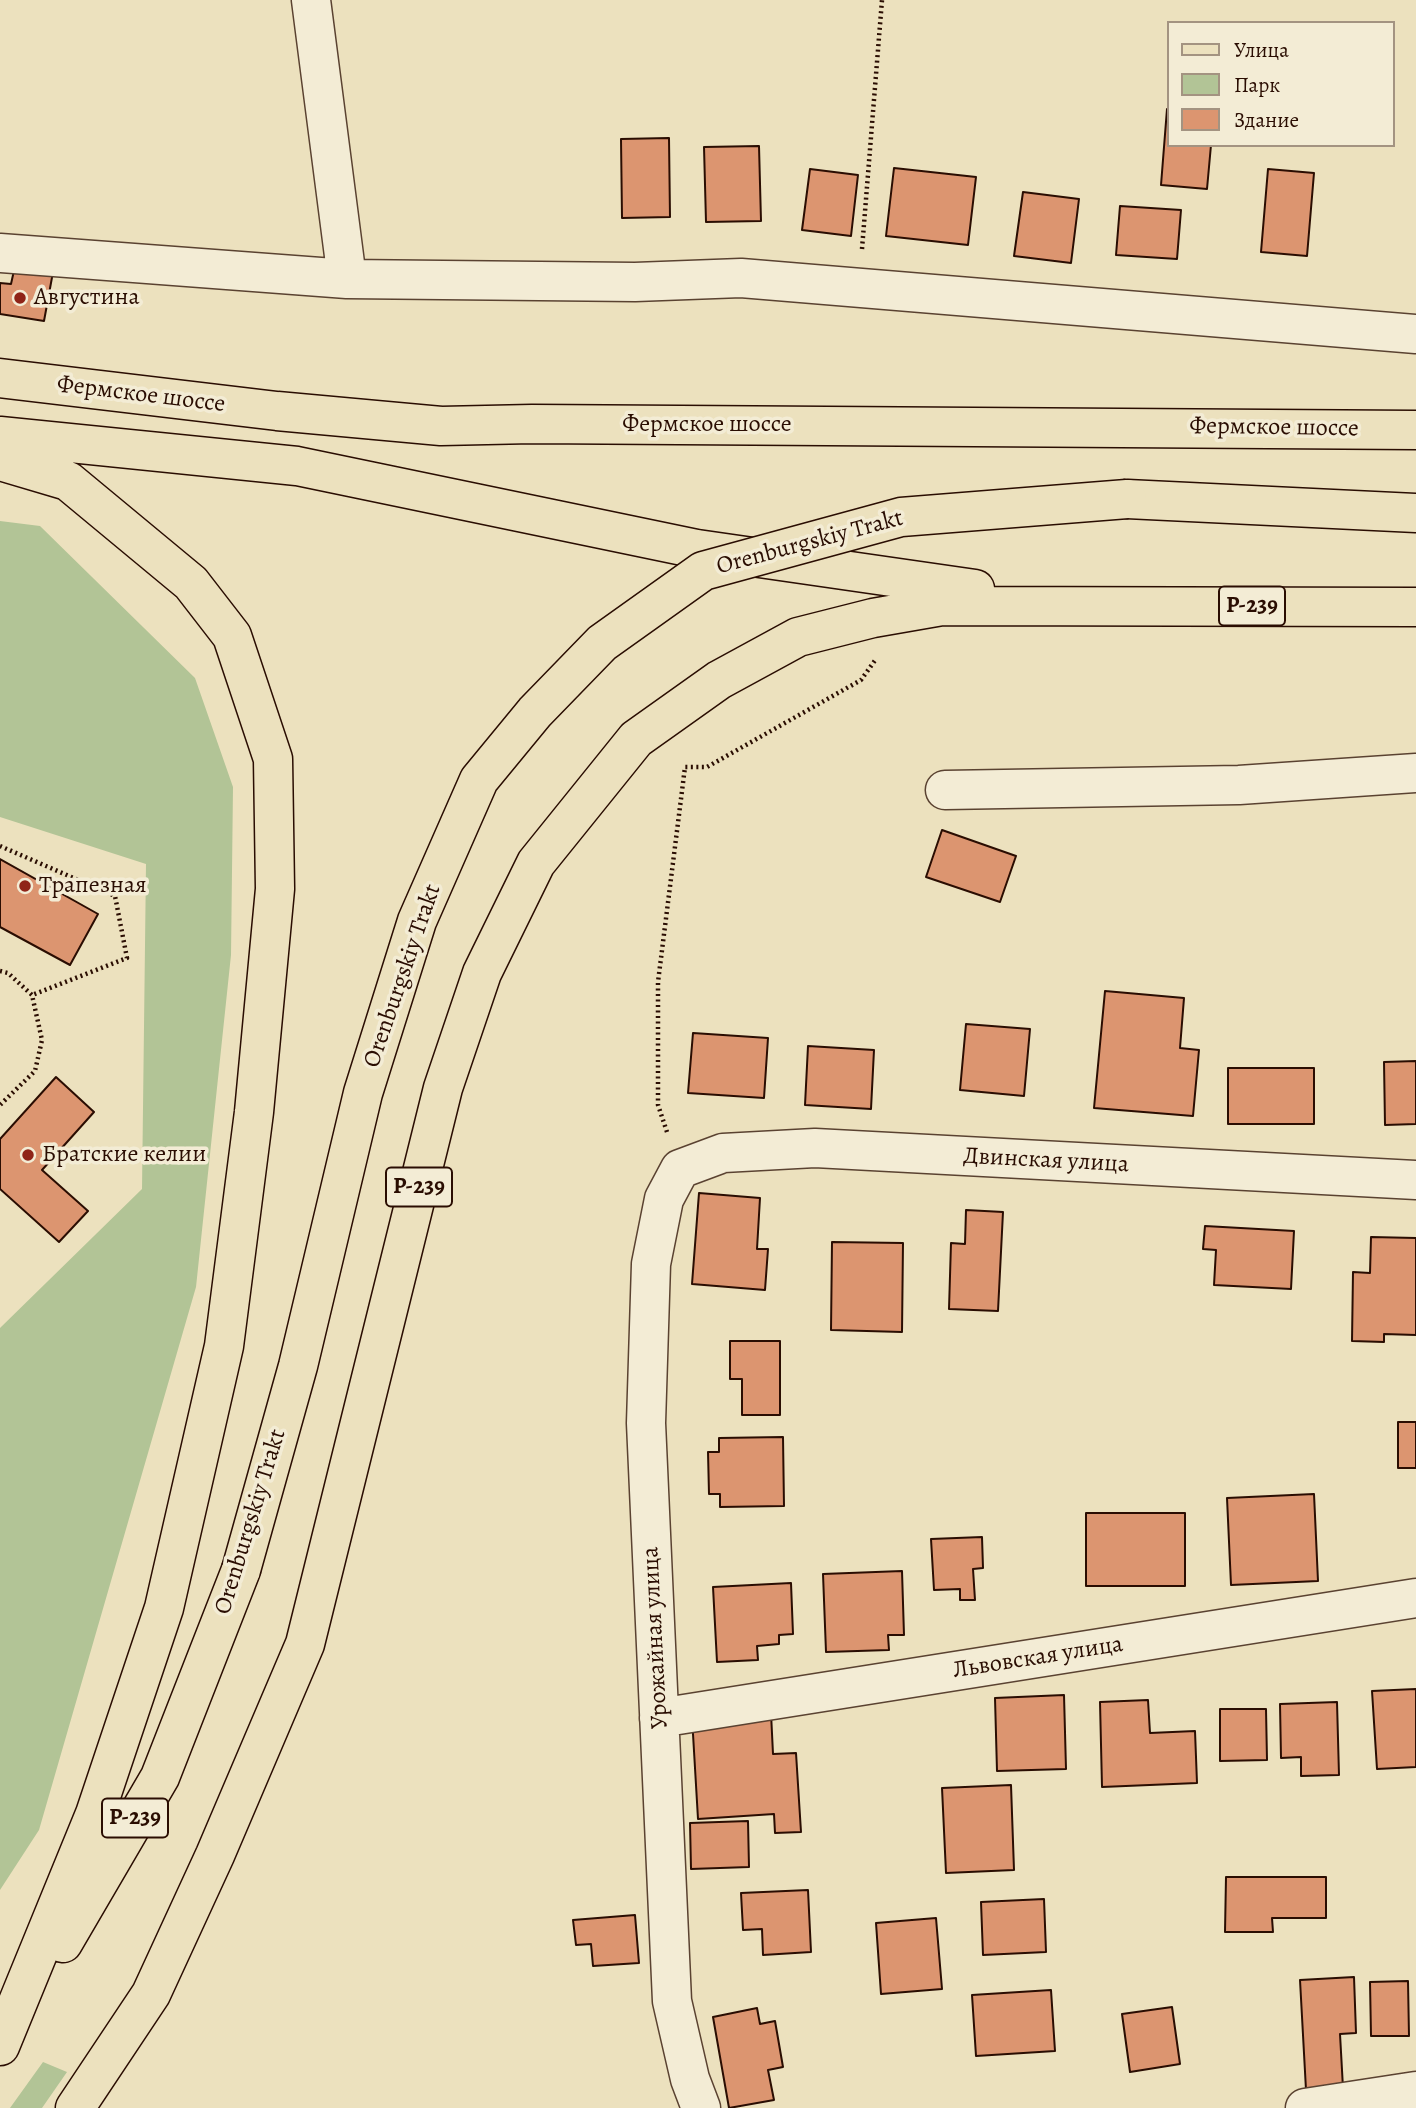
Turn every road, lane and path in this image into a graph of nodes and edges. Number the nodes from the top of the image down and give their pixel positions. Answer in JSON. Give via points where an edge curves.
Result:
{"nodes":[{"id":1,"x":311,"y":0,"type":"edge"},
{"id":2,"x":882,"y":0,"type":"edge"},
{"id":3,"x":0,"y":253,"type":"edge"},
{"id":4,"x":347,"y":279,"type":"junction"},
{"id":5,"x":859,"y":288,"type":"junction"},
{"id":6,"x":1416,"y":334,"type":"edge"},
{"id":7,"x":0,"y":378,"type":"edge"},
{"id":8,"x":1416,"y":430,"type":"edge"},
{"id":9,"x":0,"y":436,"type":"edge"},
{"id":10,"x":0,"y":461,"type":"edge"},
{"id":11,"x":1416,"y":513,"type":"edge"},
{"id":12,"x":1088,"y":606,"type":"junction"},
{"id":13,"x":1416,"y":607,"type":"edge"},
{"id":14,"x":880,"y":654,"type":"dead end"},
{"id":15,"x":1416,"y":774,"type":"edge"},
{"id":16,"x":945,"y":790,"type":"dead end"},
{"id":17,"x":0,"y":846,"type":"edge"},
{"id":18,"x":0,"y":971,"type":"edge"},
{"id":19,"x":32,"y":995,"type":"junction"},
{"id":20,"x":0,"y":1105,"type":"edge"},
{"id":21,"x":680,"y":1169,"type":"junction"},
{"id":22,"x":1416,"y":1180,"type":"edge"},
{"id":23,"x":1416,"y":1598,"type":"edge"},
{"id":24,"x":659,"y":1718,"type":"junction"},
{"id":25,"x":0,"y":2046,"type":"edge"},
{"id":26,"x":0,"y":2052,"type":"edge"},
{"id":27,"x":1416,"y":2091,"type":"edge"},
{"id":28,"x":75,"y":2108,"type":"edge"},
{"id":29,"x":701,"y":2108,"type":"edge"},
{"id":30,"x":1305,"y":2108,"type":"edge"}],
"edges":[{"from":1,"to":4,"type":"street"},
{"from":2,"to":5,"type":"path"},
{"from":3,"to":4,"type":"street"},
{"from":4,"to":5,"type":"street","via":[[635,282],[741,278]]},
{"from":5,"to":6,"type":"street"},
{"from":7,"to":8,"type":"main road","name":"Фермское шоссе","via":[[441,426]]},
{"from":9,"to":12,"type":"main road","via":[[297,466],[696,549]]},
{"from":10,"to":25,"type":"main road","via":[[68,481],[191,583],[232,636],[273,759],[275,889],[254,1112],[224,1346],[164,1608],[95,1814]]},
{"from":11,"to":26,"type":"main road","name":"Orenburgskiy Trakt","number":"Р-239","bridge":true,"via":[[1127,499],[901,517],[703,571],[601,643],[536,712],[479,780],[417,921],[363,1093],[298,1366],[241,1570],[160,1777]]},
{"from":12,"to":13,"type":"main road","number":"Р-239"},
{"from":12,"to":28,"type":"main road","number":"Р-239","via":[[942,606],[798,637],[719,680],[636,739],[536,863],[482,973],[443,1087],[304,1644],[151,1994]]},
{"from":14,"to":21,"type":"path","via":[[861,680],[707,767],[685,767],[658,982],[658,1105]]},
{"from":15,"to":16,"type":"street","via":[[1239,785]]},
{"from":17,"to":19,"type":"path","via":[[115,896],[127,958]]},
{"from":18,"to":19,"type":"path"},
{"from":19,"to":20,"type":"path","via":[[42,1040],[35,1071]]},
{"from":21,"to":22,"type":"street","name":"Двинская улица","via":[[723,1153],[815,1148]]},
{"from":21,"to":24,"type":"street","name":"Урожайная улица","via":[[664,1199],[651,1264],[646,1423]]},
{"from":23,"to":24,"type":"street","name":"Львовская улица"},
{"from":24,"to":29,"type":"street","name":"Урожайная улица","via":[[672,2001]]},
{"from":27,"to":30,"type":"street"}]}
